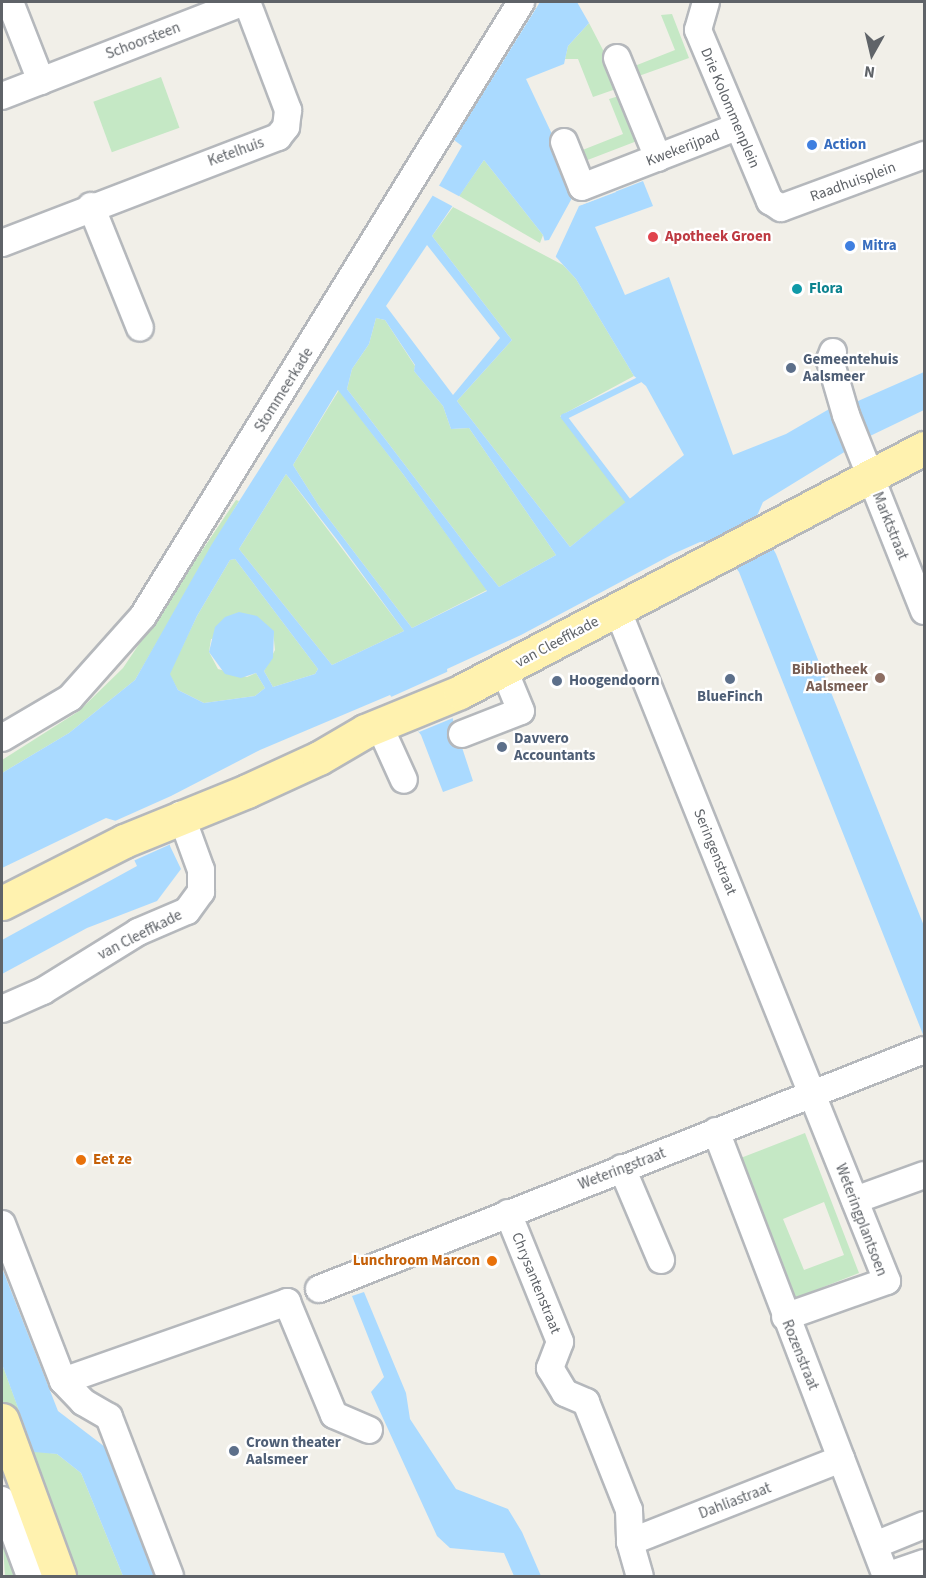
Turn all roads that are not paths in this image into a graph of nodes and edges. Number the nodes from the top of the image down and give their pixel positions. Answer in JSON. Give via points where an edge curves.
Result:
{"nodes":[{"id":1,"x":10,"y":2,"type":"edge"},
{"id":2,"x":245,"y":2,"type":"edge"},
{"id":3,"x":521,"y":2,"type":"edge"},
{"id":4,"x":706,"y":2,"type":"edge"},
{"id":5,"x":617,"y":58,"type":"dead end"},
{"id":6,"x":41,"y":81,"type":"junction"},
{"id":7,"x":2,"y":96,"type":"edge"},
{"id":8,"x":737,"y":127,"type":"junction"},
{"id":9,"x":564,"y":142,"type":"dead end"},
{"id":10,"x":924,"y":155,"type":"edge"},
{"id":11,"x":658,"y":158,"type":"junction"},
{"id":12,"x":91,"y":206,"type":"junction"},
{"id":13,"x":781,"y":208,"type":"joint"},
{"id":14,"x":2,"y":243,"type":"edge"},
{"id":15,"x":140,"y":328,"type":"dead end"},
{"id":16,"x":833,"y":352,"type":"dead end"},
{"id":17,"x":924,"y":448,"type":"edge"},
{"id":18,"x":869,"y":475,"type":"junction"},
{"id":19,"x":618,"y":611,"type":"junction"},
{"id":20,"x":924,"y":611,"type":"edge"},
{"id":21,"x":504,"y":670,"type":"junction"},
{"id":22,"x":391,"y":719,"type":"junction"},
{"id":23,"x":462,"y":734,"type":"dead end"},
{"id":24,"x":2,"y":738,"type":"edge"},
{"id":25,"x":404,"y":780,"type":"dead end"},
{"id":26,"x":176,"y":817,"type":"junction"},
{"id":27,"x":2,"y":903,"type":"edge"},
{"id":28,"x":2,"y":1009,"type":"edge"},
{"id":29,"x":924,"y":1050,"type":"edge"},
{"id":30,"x":812,"y":1093,"type":"junction"},
{"id":31,"x":716,"y":1131,"type":"junction"},
{"id":32,"x":622,"y":1168,"type":"junction"},
{"id":33,"x":924,"y":1175,"type":"edge"},
{"id":34,"x":855,"y":1200,"type":"junction"},
{"id":35,"x":508,"y":1213,"type":"junction"},
{"id":36,"x":2,"y":1224,"type":"edge"},
{"id":37,"x":661,"y":1260,"type":"dead end"},
{"id":38,"x":319,"y":1288,"type":"dead end"},
{"id":39,"x":785,"y":1317,"type":"junction"},
{"id":40,"x":63,"y":1381,"type":"junction"},
{"id":41,"x":2,"y":1420,"type":"edge"},
{"id":42,"x":369,"y":1430,"type":"dead end"},
{"id":43,"x":841,"y":1459,"type":"junction"},
{"id":44,"x":2,"y":1500,"type":"edge"},
{"id":45,"x":924,"y":1526,"type":"edge"},
{"id":46,"x":630,"y":1542,"type":"junction"},
{"id":47,"x":875,"y":1545,"type":"junction"},
{"id":48,"x":924,"y":1563,"type":"edge"},
{"id":49,"x":30,"y":1576,"type":"edge"},
{"id":50,"x":59,"y":1576,"type":"edge"},
{"id":51,"x":170,"y":1576,"type":"edge"},
{"id":52,"x":640,"y":1576,"type":"edge"},
{"id":53,"x":886,"y":1576,"type":"edge"}],
"edges":[{"from":1,"to":6,"type":"street"},
{"from":2,"to":6,"type":"street","name":"Schoorsteen"},
{"from":2,"to":12,"type":"street","name":"Ketelhuis","via":[[288,110],[286,127],[278,137]]},
{"from":3,"to":24,"type":"street","name":"Stommeerkade","via":[[143,616],[70,698]]},
{"from":4,"to":8,"type":"street","name":"Drie Kolommenplein","via":[[698,30]]},
{"from":5,"to":11,"type":"street"},
{"from":6,"to":7,"type":"street","name":"Schoorsteen"},
{"from":8,"to":11,"type":"street","name":"Kwekerijpad"},
{"from":8,"to":13,"type":"street","name":"Drie Kolommenplein","via":[[770,201]]},
{"from":9,"to":11,"type":"street","name":"Kwekerijpad","via":[[582,187]]},
{"from":10,"to":13,"type":"street","name":"Raadhuisplein"},
{"from":12,"to":14,"type":"street","name":"Ketelhuis"},
{"from":12,"to":15,"type":"street"},
{"from":16,"to":18,"type":"street","via":[[830,360]]},
{"from":17,"to":18,"type":"main road","name":"van Cleeffkade"},
{"from":18,"to":19,"type":"main road","name":"van Cleeffkade"},
{"from":18,"to":20,"type":"street","name":"Marktstraat"},
{"from":19,"to":21,"type":"main road","name":"van Cleeffkade"},
{"from":19,"to":30,"type":"street","name":"Seringenstraat"},
{"from":21,"to":22,"type":"main road","name":"van Cleeffkade"},
{"from":21,"to":23,"type":"street","via":[[521,711]]},
{"from":22,"to":25,"type":"street"},
{"from":22,"to":26,"type":"main road","name":"van Cleeffkade","via":[[298,768]]},
{"from":26,"to":27,"type":"main road","name":"van Cleeffkade"},
{"from":26,"to":28,"type":"street","name":"van Cleeffkade","via":[[201,870],[201,892],[187,910],[138,932],[43,991]]},
{"from":29,"to":30,"type":"street","name":"Weteringstraat"},
{"from":30,"to":31,"type":"street","name":"Weteringstraat"},
{"from":30,"to":34,"type":"street","name":"Weteringplantsoen"},
{"from":31,"to":32,"type":"street","name":"Weteringstraat"},
{"from":31,"to":39,"type":"street","name":"Rozenstraat"},
{"from":32,"to":35,"type":"street","name":"Weteringstraat"},
{"from":32,"to":37,"type":"street"},
{"from":33,"to":34,"type":"street"},
{"from":34,"to":39,"type":"street","name":"Weteringplantsoen","via":[[887,1281]]},
{"from":35,"to":38,"type":"street","name":"Weteringstraat"},
{"from":35,"to":46,"type":"street","name":"Chrysantenstraat","via":[[560,1342],[550,1368],[565,1393],[586,1402],[629,1510]]},
{"from":36,"to":40,"type":"street"},
{"from":39,"to":43,"type":"street","name":"Rozenstraat"},
{"from":40,"to":42,"type":"street","via":[[287,1302],[334,1415]]},
{"from":40,"to":51,"type":"street","via":[[83,1402],[109,1418]]},
{"from":41,"to":50,"type":"main road"},
{"from":43,"to":46,"type":"street","name":"Dahliastraat"},
{"from":43,"to":47,"type":"street","name":"Rozenstraat"},
{"from":44,"to":49,"type":"street"},
{"from":45,"to":47,"type":"street"},
{"from":46,"to":52,"type":"street","name":"Chrysantenstraat"},
{"from":47,"to":53,"type":"street","name":"Rozenstraat"},
{"from":48,"to":53,"type":"street"}]}
